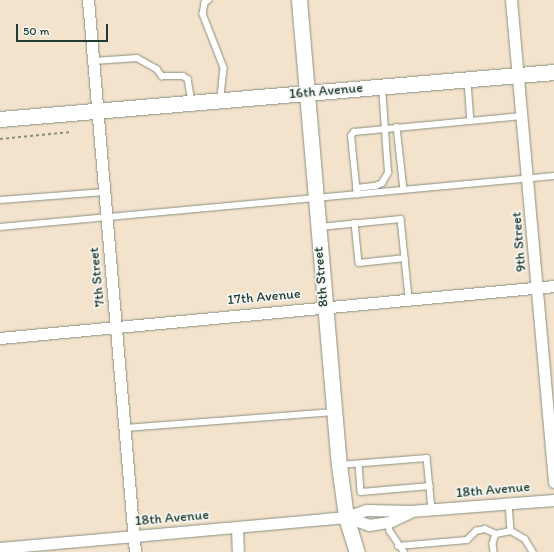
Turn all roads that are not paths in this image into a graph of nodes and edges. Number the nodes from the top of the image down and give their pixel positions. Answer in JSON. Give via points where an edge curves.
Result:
{"nodes":[{"id":1,"x":88,"y":0,"type":"edge"},
{"id":2,"x":209,"y":0,"type":"edge"},
{"id":3,"x":299,"y":0,"type":"edge"},
{"id":4,"x":511,"y":0,"type":"edge"},
{"id":5,"x":94,"y":61,"type":"junction"},
{"id":6,"x":554,"y":72,"type":"edge"},
{"id":7,"x":519,"y":74,"type":"junction"},
{"id":8,"x":468,"y":79,"type":"junction"},
{"id":9,"x":382,"y":86,"type":"junction"},
{"id":10,"x":307,"y":92,"type":"junction"},
{"id":11,"x":221,"y":99,"type":"junction"},
{"id":12,"x":192,"y":102,"type":"junction"},
{"id":13,"x":98,"y":109,"type":"junction"},
{"id":14,"x":522,"y":116,"type":"junction"},
{"id":15,"x":0,"y":119,"type":"edge"},
{"id":16,"x":471,"y":120,"type":"junction"},
{"id":17,"x":397,"y":127,"type":"junction"},
{"id":18,"x":385,"y":128,"type":"junction"},
{"id":19,"x":554,"y":176,"type":"edge"},
{"id":20,"x":528,"y":178,"type":"junction"},
{"id":21,"x":356,"y":188,"type":"junction"},
{"id":22,"x":404,"y":190,"type":"junction"},
{"id":23,"x":105,"y":192,"type":"junction"},
{"id":24,"x":357,"y":194,"type":"junction"},
{"id":25,"x":315,"y":199,"type":"junction"},
{"id":26,"x":0,"y":200,"type":"edge"},
{"id":27,"x":107,"y":217,"type":"junction"},
{"id":28,"x":355,"y":224,"type":"junction"},
{"id":29,"x":0,"y":226,"type":"edge"},
{"id":30,"x":316,"y":227,"type":"junction"},
{"id":31,"x":405,"y":258,"type":"junction"},
{"id":32,"x":554,"y":286,"type":"edge"},
{"id":33,"x":538,"y":288,"type":"junction"},
{"id":34,"x":409,"y":298,"type":"junction"},
{"id":35,"x":323,"y":307,"type":"junction"},
{"id":36,"x":117,"y":327,"type":"junction"},
{"id":37,"x":0,"y":338,"type":"edge"},
{"id":38,"x":550,"y":393,"type":"edge"},
{"id":39,"x":334,"y":412,"type":"junction"},
{"id":40,"x":125,"y":428,"type":"junction"},
{"id":41,"x":359,"y":464,"type":"junction"},
{"id":42,"x":339,"y":465,"type":"junction"},
{"id":43,"x":554,"y":482,"type":"edge"},
{"id":44,"x":430,"y":486,"type":"junction"},
{"id":45,"x":554,"y":500,"type":"edge"},
{"id":46,"x":509,"y":503,"type":"junction"},
{"id":47,"x":432,"y":510,"type":"junction"},
{"id":48,"x":410,"y":511,"type":"junction"},
{"id":49,"x":346,"y":517,"type":"junction"},
{"id":50,"x":389,"y":522,"type":"junction"},
{"id":51,"x":237,"y":528,"type":"junction"},
{"id":52,"x":511,"y":531,"type":"junction"},
{"id":53,"x":496,"y":534,"type":"junction"},
{"id":54,"x":135,"y":536,"type":"junction"},
{"id":55,"x":398,"y":546,"type":"junction"},
{"id":56,"x":0,"y":548,"type":"edge"},
{"id":57,"x":136,"y":552,"type":"edge"},
{"id":58,"x":238,"y":552,"type":"edge"},
{"id":59,"x":357,"y":552,"type":"edge"},
{"id":60,"x":404,"y":552,"type":"edge"},
{"id":61,"x":494,"y":552,"type":"edge"},
{"id":62,"x":533,"y":552,"type":"edge"}],
"edges":[{"from":1,"to":5,"type":"street","name":"7th Street"},
{"from":2,"to":11,"type":"lane","via":[[205,3],[203,14],[224,68]]},
{"from":3,"to":10,"type":"main road","name":"8th Street"},
{"from":4,"to":7,"type":"street","name":"9th Street"},
{"from":5,"to":12,"type":"lane","via":[[137,58],[157,69],[162,76],[188,78]]},
{"from":5,"to":13,"type":"street","name":"7th Street"},
{"from":6,"to":7,"type":"main road","name":"16th Avenue"},
{"from":7,"to":8,"type":"main road","name":"16th Avenue"},
{"from":7,"to":14,"type":"street","name":"9th Street"},
{"from":8,"to":9,"type":"main road","name":"16th Avenue"},
{"from":8,"to":16,"type":"lane"},
{"from":9,"to":10,"type":"main road","name":"16th Avenue"},
{"from":9,"to":18,"type":"lane"},
{"from":10,"to":11,"type":"main road","name":"16th Avenue"},
{"from":10,"to":25,"type":"main road","name":"8th Street"},
{"from":11,"to":12,"type":"main road","name":"16th Avenue"},
{"from":12,"to":13,"type":"main road","name":"16th Avenue"},
{"from":13,"to":15,"type":"main road","name":"16th Avenue"},
{"from":13,"to":23,"type":"street","name":"7th Street"},
{"from":14,"to":16,"type":"lane"},
{"from":14,"to":20,"type":"street","name":"9th Street"},
{"from":16,"to":17,"type":"lane"},
{"from":17,"to":18,"type":"lane"},
{"from":17,"to":22,"type":"lane"},
{"from":18,"to":21,"type":"lane","via":[[389,166],[386,178],[376,186]]},
{"from":18,"to":21,"type":"lane","via":[[359,130],[351,136]]},
{"from":19,"to":20,"type":"lane"},
{"from":20,"to":22,"type":"lane"},
{"from":20,"to":33,"type":"street","name":"9th Street"},
{"from":21,"to":24,"type":"lane"},
{"from":22,"to":24,"type":"lane"},
{"from":23,"to":26,"type":"lane"},
{"from":23,"to":27,"type":"street","name":"7th Street"},
{"from":24,"to":25,"type":"lane"},
{"from":25,"to":27,"type":"lane"},
{"from":25,"to":30,"type":"main road","name":"8th Street"},
{"from":27,"to":29,"type":"lane"},
{"from":27,"to":36,"type":"street","name":"7th Street"},
{"from":28,"to":30,"type":"lane"},
{"from":28,"to":31,"type":"lane","via":[[359,263]]},
{"from":28,"to":31,"type":"lane","via":[[401,219]]},
{"from":30,"to":35,"type":"main road","name":"8th Street"},
{"from":31,"to":34,"type":"lane"},
{"from":32,"to":33,"type":"street","name":"17th Avenue"},
{"from":33,"to":34,"type":"street","name":"17th Avenue"},
{"from":33,"to":38,"type":"street","name":"9th Street"},
{"from":34,"to":35,"type":"street","name":"17th Avenue"},
{"from":35,"to":36,"type":"street","name":"17th Avenue"},
{"from":35,"to":39,"type":"main road","name":"8th Street"},
{"from":36,"to":37,"type":"street","name":"17th Avenue"},
{"from":36,"to":40,"type":"street","name":"7th Street"},
{"from":38,"to":43,"type":"street","name":"9th Street"},
{"from":39,"to":40,"type":"lane"},
{"from":39,"to":42,"type":"main road","name":"8th Street"},
{"from":40,"to":54,"type":"street","name":"7th Street"},
{"from":41,"to":42,"type":"lane"},
{"from":41,"to":44,"type":"lane","via":[[427,458]]},
{"from":41,"to":44,"type":"lane","via":[[361,492]]},
{"from":42,"to":49,"type":"main road","name":"8th Street"},
{"from":44,"to":47,"type":"lane"},
{"from":45,"to":46,"type":"street","name":"18th Avenue"},
{"from":46,"to":47,"type":"street","name":"18th Avenue"},
{"from":46,"to":52,"type":"lane"},
{"from":47,"to":48,"type":"street","name":"18th Avenue"},
{"from":48,"to":49,"type":"street","name":"18th Avenue","via":[[366,510]]},
{"from":48,"to":50,"type":"street","name":"18th Avenue"},
{"from":49,"to":50,"type":"street","name":"18th Avenue","via":[[369,525]]},
{"from":49,"to":51,"type":"street","name":"18th Avenue"},
{"from":49,"to":59,"type":"main road","name":"8th Street"},
{"from":50,"to":55,"type":"lane","via":[[390,531]]},
{"from":51,"to":54,"type":"street","name":"18th Avenue"},
{"from":51,"to":58,"type":"street"},
{"from":52,"to":53,"type":"lane"},
{"from":52,"to":62,"type":"lane","via":[[525,539]]},
{"from":53,"to":55,"type":"lane","via":[[486,529],[476,531],[467,540]]},
{"from":53,"to":61,"type":"lane"},
{"from":54,"to":56,"type":"street","name":"18th Avenue"},
{"from":54,"to":57,"type":"street","name":"7th Street"},
{"from":55,"to":60,"type":"lane"}]}
